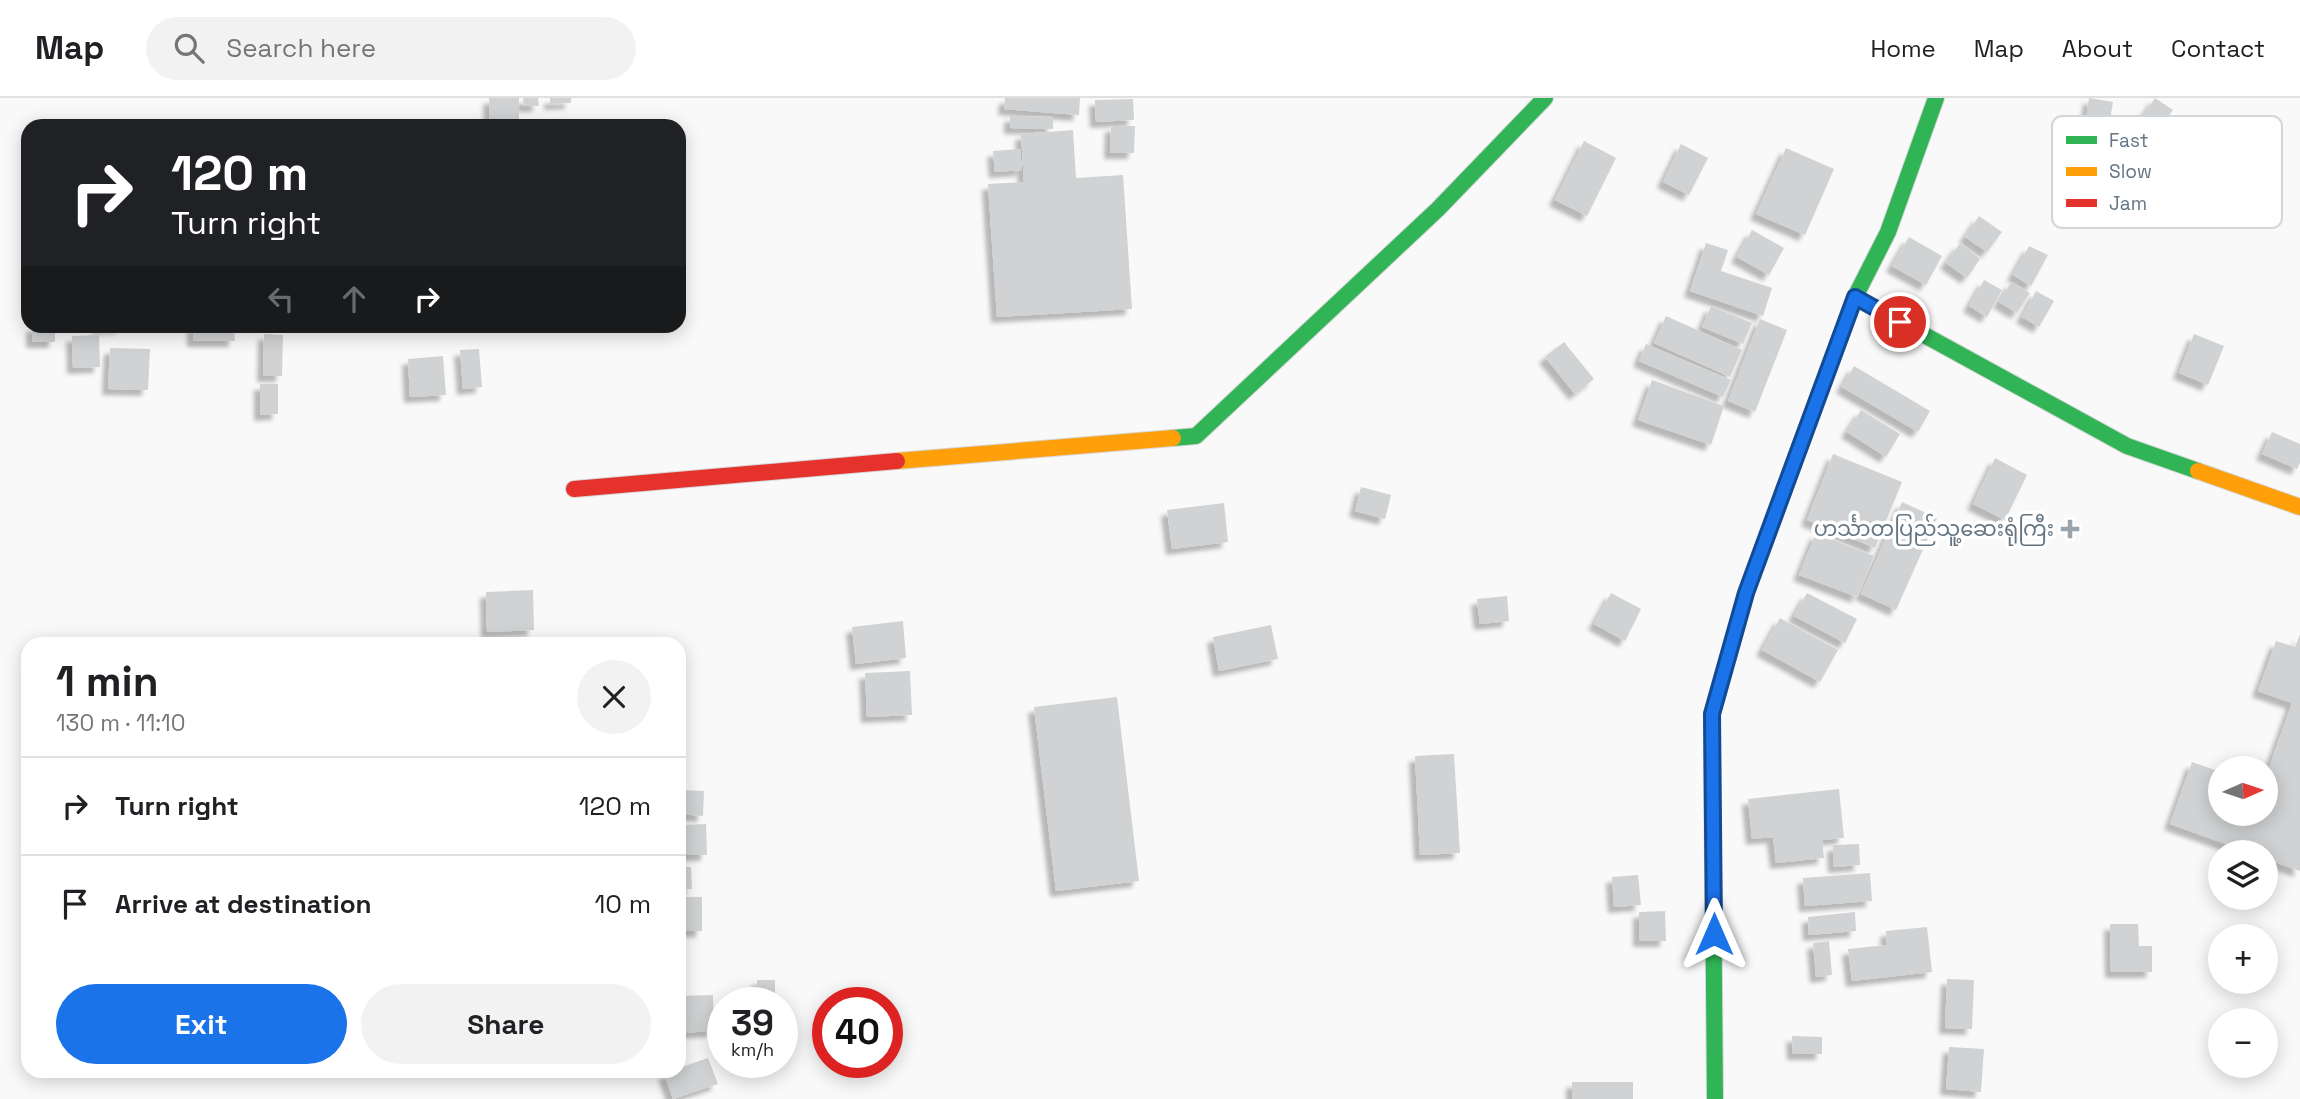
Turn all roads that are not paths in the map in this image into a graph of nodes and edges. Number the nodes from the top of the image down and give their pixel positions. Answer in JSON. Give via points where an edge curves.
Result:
{"nodes":[{"id":1,"x":1545,"y":98,"type":"edge"},
{"id":2,"x":1936,"y":98,"type":"edge"},
{"id":3,"x":1855,"y":297,"type":"junction"},
{"id":4,"x":574,"y":489,"type":"dead end"},
{"id":5,"x":2300,"y":507,"type":"edge"},
{"id":6,"x":1715,"y":1099,"type":"edge"}],
"edges":[{"from":1,"to":4,"type":"street","via":[[1438,209],[1196,436]]},
{"from":2,"to":3,"type":"street","via":[[1888,232]]},
{"from":3,"to":5,"type":"street","via":[[2127,446]]},
{"from":3,"to":6,"type":"street","via":[[1746,593],[1712,714]]}]}
